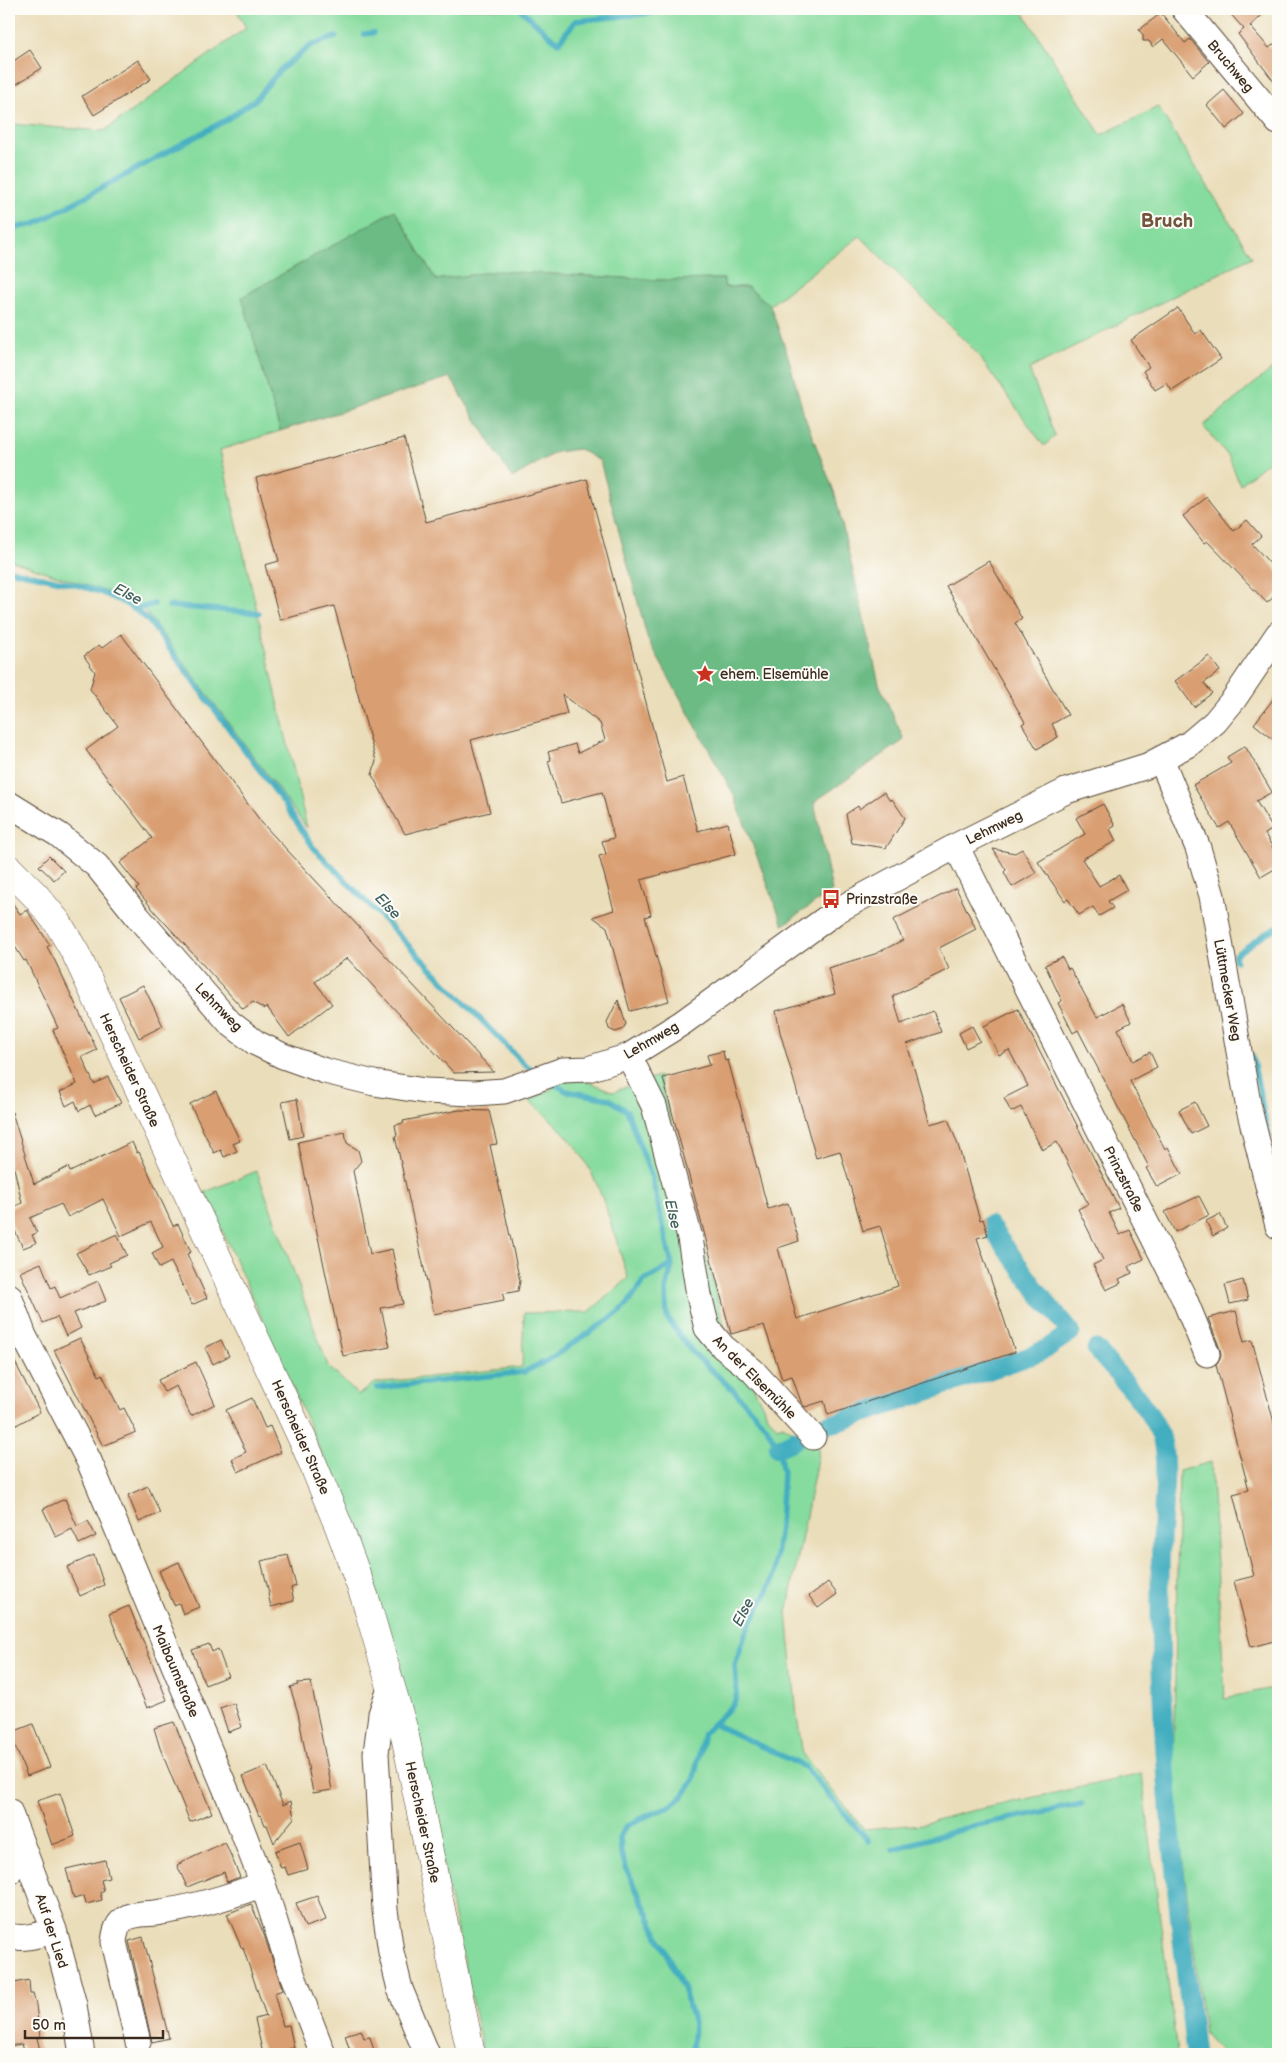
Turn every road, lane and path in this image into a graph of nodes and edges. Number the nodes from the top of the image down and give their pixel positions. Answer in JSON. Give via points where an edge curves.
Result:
{"nodes":[{"id":1,"x":1184,"y":9,"type":"edge"},
{"id":2,"x":1278,"y":122,"type":"edge"},
{"id":3,"x":1278,"y":634,"type":"edge"},
{"id":4,"x":1154,"y":762,"type":"junction"},
{"id":5,"x":9,"y":804,"type":"edge"},
{"id":6,"x":956,"y":846,"type":"junction"},
{"id":7,"x":9,"y":869,"type":"edge"},
{"id":8,"x":629,"y":1056,"type":"junction"},
{"id":9,"x":1278,"y":1226,"type":"edge"},
{"id":10,"x":9,"y":1296,"type":"edge"},
{"id":11,"x":1207,"y":1354,"type":"dead end"},
{"id":12,"x":813,"y":1437,"type":"dead end"},
{"id":13,"x":391,"y":1685,"type":"junction"},
{"id":14,"x":9,"y":1811,"type":"edge"},
{"id":15,"x":20,"y":1841,"type":"junction"},
{"id":16,"x":9,"y":1872,"type":"edge"},
{"id":17,"x":263,"y":1884,"type":"junction"},
{"id":18,"x":54,"y":1930,"type":"junction"},
{"id":19,"x":9,"y":1936,"type":"edge"},
{"id":20,"x":138,"y":2042,"type":"dead end"},
{"id":21,"x":82,"y":2054,"type":"edge"},
{"id":22,"x":323,"y":2054,"type":"edge"},
{"id":23,"x":427,"y":2054,"type":"edge"},
{"id":24,"x":471,"y":2054,"type":"edge"}],
"edges":[{"from":1,"to":2,"type":"street","name":"Bruchweg"},
{"from":3,"to":4,"type":"street","name":"Lehmweg","via":[[1215,722],[1189,744]]},
{"from":4,"to":6,"type":"street","name":"Lehmweg","via":[[1066,792]]},
{"from":4,"to":9,"type":"street","name":"Lüttmecker Weg","via":[[1198,848],[1212,896],[1249,1109]]},
{"from":5,"to":8,"type":"street","name":"Lehmweg","via":[[59,835],[97,866],[230,1023],[256,1043],[283,1056],[324,1071],[374,1083],[425,1091],[474,1093],[504,1091],[563,1070],[588,1069]]},
{"from":6,"to":8,"type":"street","name":"Lehmweg","via":[[838,910],[682,1023]]},
{"from":6,"to":11,"type":"street","name":"Prinzstraße","via":[[1179,1290]]},
{"from":7,"to":13,"type":"main road","name":"Herscheider Straße","via":[[58,923],[76,954],[272,1372],[339,1527],[365,1598]]},
{"from":8,"to":12,"type":"street","name":"An der Elsemühle","via":[[654,1106],[690,1238],[707,1328],[723,1347],[752,1370]]},
{"from":10,"to":17,"type":"street","name":"Maibaumstraße","via":[[24,1336],[89,1461]]},
{"from":13,"to":23,"type":"street","via":[[381,1714],[376,1753],[384,1910],[400,1988]]},
{"from":13,"to":24,"type":"main road","name":"Herscheider Straße","via":[[404,1730]]},
{"from":14,"to":15,"type":"street","name":"Auf der Lied"},
{"from":15,"to":16,"type":"street"},
{"from":15,"to":18,"type":"street","name":"Auf der Lied"},
{"from":17,"to":20,"type":"street","via":[[219,1899],[134,1915],[122,1921],[114,1942]]},
{"from":17,"to":22,"type":"street","name":"Maibaumstraße","via":[[289,1966]]},
{"from":18,"to":19,"type":"street","via":[[30,1937]]},
{"from":18,"to":21,"type":"street","name":"Auf der Lied","via":[[74,2005]]}]}
